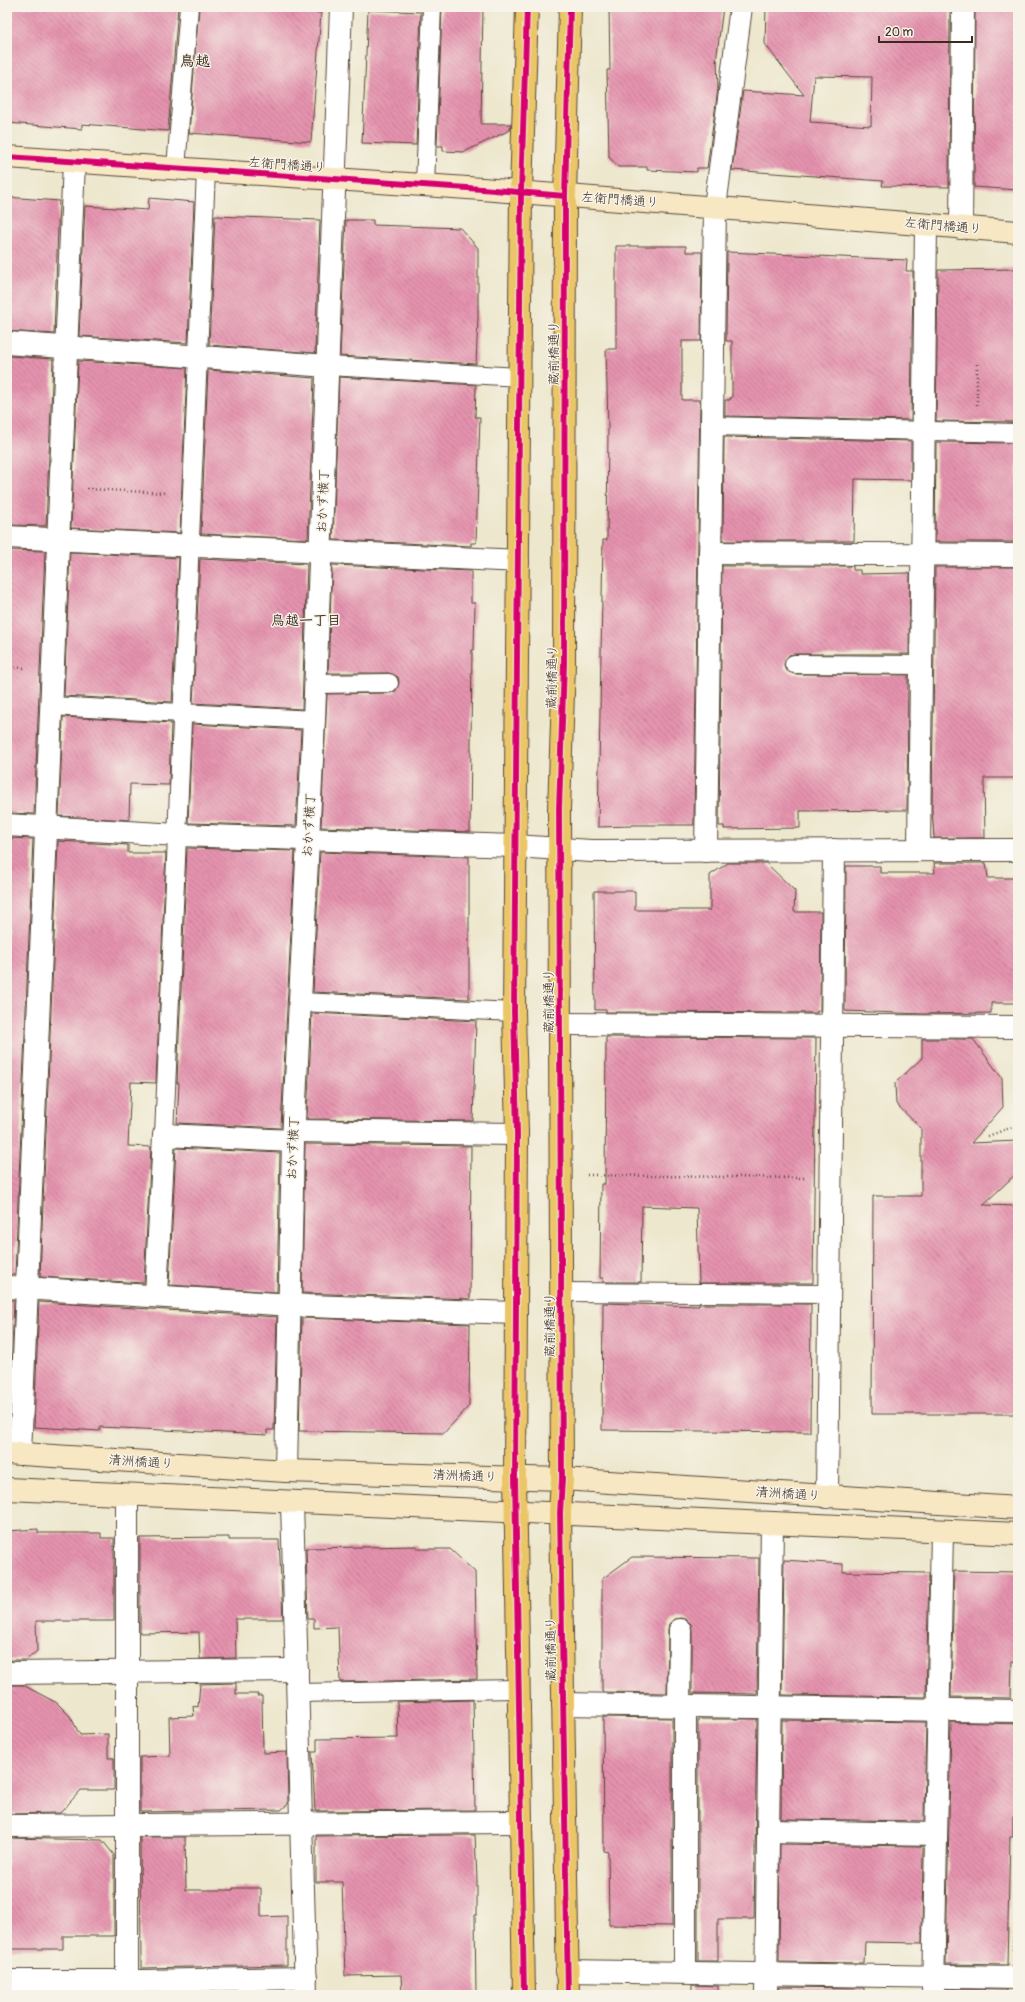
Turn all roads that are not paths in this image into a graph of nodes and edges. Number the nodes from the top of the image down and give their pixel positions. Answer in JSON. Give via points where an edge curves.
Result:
{"nodes":[{"id":1,"x":189,"y":7,"type":"edge"},
{"id":2,"x":341,"y":7,"type":"edge"},
{"id":3,"x":432,"y":7,"type":"edge"},
{"id":4,"x":527,"y":7,"type":"edge"},
{"id":5,"x":570,"y":7,"type":"edge"},
{"id":6,"x":741,"y":7,"type":"edge"},
{"id":7,"x":963,"y":7,"type":"edge"},
{"id":8,"x":7,"y":157,"type":"edge"},
{"id":9,"x":74,"y":162,"type":"junction"},
{"id":10,"x":176,"y":168,"type":"junction"},
{"id":11,"x":206,"y":171,"type":"junction"},
{"id":12,"x":335,"y":179,"type":"junction"},
{"id":13,"x":425,"y":185,"type":"junction"},
{"id":14,"x":521,"y":192,"type":"junction"},
{"id":15,"x":565,"y":196,"type":"junction"},
{"id":16,"x":715,"y":207,"type":"junction"},
{"id":17,"x":926,"y":224,"type":"junction"},
{"id":18,"x":961,"y":228,"type":"junction"},
{"id":19,"x":1018,"y":232,"type":"edge"},
{"id":20,"x":7,"y":343,"type":"edge"},
{"id":21,"x":66,"y":348,"type":"junction"},
{"id":22,"x":198,"y":357,"type":"junction"},
{"id":23,"x":328,"y":366,"type":"junction"},
{"id":24,"x":520,"y":377,"type":"junction"},
{"id":25,"x":712,"y":426,"type":"junction"},
{"id":26,"x":924,"y":430,"type":"junction"},
{"id":27,"x":1018,"y":433,"type":"edge"},
{"id":28,"x":7,"y":537,"type":"edge"},
{"id":29,"x":58,"y":539,"type":"junction"},
{"id":30,"x":190,"y":545,"type":"junction"},
{"id":31,"x":321,"y":552,"type":"junction"},
{"id":32,"x":710,"y":553,"type":"junction"},
{"id":33,"x":922,"y":554,"type":"junction"},
{"id":34,"x":1018,"y":556,"type":"edge"},
{"id":35,"x":518,"y":561,"type":"junction"},
{"id":36,"x":794,"y":664,"type":"dead end"},
{"id":37,"x":921,"y":665,"type":"junction"},
{"id":38,"x":389,"y":683,"type":"dead end"},
{"id":39,"x":315,"y":684,"type":"junction"},
{"id":40,"x":51,"y":706,"type":"junction"},
{"id":41,"x":183,"y":712,"type":"junction"},
{"id":42,"x":314,"y":720,"type":"junction"},
{"id":43,"x":7,"y":825,"type":"edge"},
{"id":44,"x":46,"y":828,"type":"junction"},
{"id":45,"x":178,"y":835,"type":"junction"},
{"id":46,"x":308,"y":839,"type":"junction"},
{"id":47,"x":515,"y":846,"type":"junction"},
{"id":48,"x":560,"y":849,"type":"junction"},
{"id":49,"x":834,"y":850,"type":"junction"},
{"id":50,"x":918,"y":850,"type":"junction"},
{"id":51,"x":1018,"y":850,"type":"edge"},
{"id":52,"x":706,"y":851,"type":"junction"},
{"id":53,"x":300,"y":1002,"type":"junction"},
{"id":54,"x":514,"y":1012,"type":"junction"},
{"id":55,"x":560,"y":1024,"type":"junction"},
{"id":56,"x":832,"y":1026,"type":"junction"},
{"id":57,"x":1018,"y":1027,"type":"edge"},
{"id":58,"x":164,"y":1134,"type":"junction"},
{"id":59,"x":517,"y":1134,"type":"junction"},
{"id":60,"x":293,"y":1136,"type":"junction"},
{"id":61,"x":17,"y":1287,"type":"edge"},
{"id":62,"x":561,"y":1292,"type":"junction"},
{"id":63,"x":829,"y":1294,"type":"junction"},
{"id":64,"x":156,"y":1296,"type":"junction"},
{"id":65,"x":289,"y":1304,"type":"junction"},
{"id":66,"x":516,"y":1313,"type":"junction"},
{"id":67,"x":14,"y":1454,"type":"edge"},
{"id":68,"x":286,"y":1471,"type":"junction"},
{"id":69,"x":515,"y":1477,"type":"junction"},
{"id":70,"x":562,"y":1479,"type":"junction"},
{"id":71,"x":7,"y":1489,"type":"edge"},
{"id":72,"x":127,"y":1496,"type":"junction"},
{"id":73,"x":827,"y":1497,"type":"junction"},
{"id":74,"x":292,"y":1503,"type":"junction"},
{"id":75,"x":1018,"y":1508,"type":"edge"},
{"id":76,"x":516,"y":1512,"type":"junction"},
{"id":77,"x":560,"y":1513,"type":"junction"},
{"id":78,"x":772,"y":1523,"type":"junction"},
{"id":79,"x":942,"y":1531,"type":"junction"},
{"id":80,"x":1018,"y":1534,"type":"edge"},
{"id":81,"x":680,"y":1630,"type":"dead end"},
{"id":82,"x":296,"y":1670,"type":"junction"},
{"id":83,"x":127,"y":1672,"type":"junction"},
{"id":84,"x":7,"y":1673,"type":"edge"},
{"id":85,"x":519,"y":1689,"type":"junction"},
{"id":86,"x":297,"y":1693,"type":"junction"},
{"id":87,"x":563,"y":1704,"type":"junction"},
{"id":88,"x":682,"y":1705,"type":"junction"},
{"id":89,"x":770,"y":1707,"type":"junction"},
{"id":90,"x":938,"y":1709,"type":"junction"},
{"id":91,"x":1018,"y":1711,"type":"edge"},
{"id":92,"x":522,"y":1822,"type":"junction"},
{"id":93,"x":301,"y":1824,"type":"junction"},
{"id":94,"x":128,"y":1825,"type":"junction"},
{"id":95,"x":7,"y":1826,"type":"edge"},
{"id":96,"x":768,"y":1831,"type":"junction"},
{"id":97,"x":936,"y":1834,"type":"junction"},
{"id":98,"x":567,"y":1970,"type":"junction"},
{"id":99,"x":685,"y":1972,"type":"junction"},
{"id":100,"x":767,"y":1974,"type":"junction"},
{"id":101,"x":1018,"y":1978,"type":"edge"},
{"id":102,"x":7,"y":1981,"type":"edge"},
{"id":103,"x":306,"y":1986,"type":"edge"},
{"id":104,"x":933,"y":1986,"type":"edge"},
{"id":105,"x":128,"y":1988,"type":"edge"},
{"id":106,"x":524,"y":1995,"type":"edge"},
{"id":107,"x":568,"y":1995,"type":"edge"},
{"id":108,"x":766,"y":1995,"type":"edge"}],
"edges":[{"from":1,"to":10,"type":"lane"},
{"from":2,"to":12,"type":"street","name":"おかず横丁"},
{"from":3,"to":13,"type":"lane"},
{"from":4,"to":14,"type":"main road"},
{"from":5,"to":15,"type":"main road","name":"蔵前橋通り"},
{"from":6,"to":16,"type":"street"},
{"from":7,"to":18,"type":"street"},
{"from":8,"to":9,"type":"street","name":"左衛門橋通り"},
{"from":9,"to":10,"type":"street","name":"左衛門橋通り"},
{"from":9,"to":21,"type":"street"},
{"from":10,"to":11,"type":"street","name":"左衛門橋通り"},
{"from":11,"to":12,"type":"street","name":"左衛門橋通り"},
{"from":11,"to":22,"type":"lane"},
{"from":12,"to":13,"type":"street","name":"左衛門橋通り"},
{"from":12,"to":23,"type":"street","name":"おかず横丁"},
{"from":13,"to":14,"type":"street","name":"左衛門橋通り"},
{"from":14,"to":15,"type":"street","name":"左衛門橋通り"},
{"from":14,"to":24,"type":"main road"},
{"from":15,"to":16,"type":"street","name":"左衛門橋通り"},
{"from":15,"to":48,"type":"main road","name":"蔵前橋通り","via":[[564,664]]},
{"from":16,"to":17,"type":"street","name":"左衛門橋通り"},
{"from":16,"to":25,"type":"street"},
{"from":17,"to":18,"type":"street","name":"左衛門橋通り"},
{"from":17,"to":26,"type":"street"},
{"from":18,"to":19,"type":"street","name":"左衛門橋通り"},
{"from":20,"to":21,"type":"street"},
{"from":21,"to":22,"type":"street"},
{"from":21,"to":29,"type":"street"},
{"from":22,"to":23,"type":"street"},
{"from":22,"to":30,"type":"lane"},
{"from":23,"to":24,"type":"lane"},
{"from":23,"to":31,"type":"street","name":"おかず横丁"},
{"from":24,"to":35,"type":"main road"},
{"from":25,"to":26,"type":"lane"},
{"from":25,"to":32,"type":"street"},
{"from":26,"to":27,"type":"lane"},
{"from":26,"to":33,"type":"street"},
{"from":28,"to":29,"type":"street"},
{"from":29,"to":30,"type":"street"},
{"from":29,"to":40,"type":"street"},
{"from":30,"to":31,"type":"street"},
{"from":30,"to":41,"type":"lane"},
{"from":31,"to":35,"type":"street"},
{"from":31,"to":39,"type":"street","name":"おかず横丁"},
{"from":32,"to":33,"type":"street"},
{"from":32,"to":52,"type":"street"},
{"from":33,"to":34,"type":"street"},
{"from":33,"to":37,"type":"street"},
{"from":35,"to":47,"type":"main road"},
{"from":36,"to":37,"type":"lane"},
{"from":37,"to":50,"type":"street"},
{"from":38,"to":39,"type":"lane"},
{"from":39,"to":42,"type":"street","name":"おかず横丁"},
{"from":40,"to":41,"type":"lane"},
{"from":40,"to":44,"type":"street"},
{"from":41,"to":42,"type":"lane"},
{"from":41,"to":45,"type":"lane"},
{"from":42,"to":46,"type":"street","name":"おかず横丁"},
{"from":43,"to":44,"type":"street"},
{"from":44,"to":45,"type":"street"},
{"from":44,"to":61,"type":"street"},
{"from":45,"to":46,"type":"street"},
{"from":45,"to":58,"type":"lane"},
{"from":46,"to":47,"type":"street"},
{"from":46,"to":53,"type":"street","name":"おかず横丁"},
{"from":47,"to":48,"type":"street"},
{"from":47,"to":54,"type":"main road"},
{"from":48,"to":52,"type":"street"},
{"from":48,"to":55,"type":"main road","name":"蔵前橋通り"},
{"from":49,"to":50,"type":"street"},
{"from":49,"to":52,"type":"street"},
{"from":49,"to":56,"type":"street"},
{"from":50,"to":51,"type":"street"},
{"from":53,"to":54,"type":"lane"},
{"from":53,"to":60,"type":"street","name":"おかず横丁"},
{"from":54,"to":59,"type":"main road"},
{"from":55,"to":56,"type":"street"},
{"from":55,"to":62,"type":"main road","name":"蔵前橋通り"},
{"from":56,"to":57,"type":"street"},
{"from":56,"to":63,"type":"street"},
{"from":58,"to":60,"type":"street"},
{"from":58,"to":64,"type":"street"},
{"from":59,"to":60,"type":"street"},
{"from":59,"to":66,"type":"main road"},
{"from":60,"to":65,"type":"street","name":"おかず横丁"},
{"from":61,"to":64,"type":"street"},
{"from":61,"to":67,"type":"street"},
{"from":62,"to":63,"type":"lane"},
{"from":62,"to":70,"type":"main road","name":"蔵前橋通り"},
{"from":63,"to":73,"type":"street"},
{"from":64,"to":65,"type":"street"},
{"from":65,"to":66,"type":"street"},
{"from":65,"to":68,"type":"street","name":"おかず横丁"},
{"from":66,"to":69,"type":"main road"},
{"from":67,"to":68,"type":"street","name":"清洲橋通り"},
{"from":68,"to":69,"type":"street","name":"清洲橋通り"},
{"from":69,"to":70,"type":"street","name":"清洲橋通り"},
{"from":69,"to":76,"type":"main road"},
{"from":70,"to":73,"type":"street","name":"清洲橋通り"},
{"from":70,"to":77,"type":"main road","name":"蔵前橋通り"},
{"from":71,"to":72,"type":"street"},
{"from":72,"to":74,"type":"street"},
{"from":72,"to":83,"type":"street"},
{"from":73,"to":75,"type":"street","name":"清洲橋通り"},
{"from":74,"to":76,"type":"street"},
{"from":74,"to":82,"type":"street"},
{"from":76,"to":77,"type":"street"},
{"from":76,"to":85,"type":"main road"},
{"from":77,"to":78,"type":"street"},
{"from":77,"to":87,"type":"main road","name":"蔵前橋通り"},
{"from":78,"to":79,"type":"street"},
{"from":78,"to":89,"type":"street"},
{"from":79,"to":80,"type":"street"},
{"from":79,"to":90,"type":"street"},
{"from":81,"to":88,"type":"street"},
{"from":82,"to":83,"type":"street"},
{"from":82,"to":86,"type":"street"},
{"from":83,"to":84,"type":"street"},
{"from":83,"to":94,"type":"street"},
{"from":85,"to":86,"type":"lane"},
{"from":85,"to":92,"type":"main road"},
{"from":86,"to":93,"type":"street"},
{"from":87,"to":88,"type":"street"},
{"from":87,"to":98,"type":"main road","name":"蔵前橋通り"},
{"from":88,"to":89,"type":"street"},
{"from":88,"to":99,"type":"street"},
{"from":89,"to":90,"type":"street"},
{"from":89,"to":96,"type":"street"},
{"from":90,"to":91,"type":"street"},
{"from":90,"to":97,"type":"street"},
{"from":92,"to":93,"type":"street"},
{"from":92,"to":106,"type":"main road"},
{"from":93,"to":94,"type":"street"},
{"from":93,"to":103,"type":"street"},
{"from":94,"to":95,"type":"street"},
{"from":94,"to":105,"type":"street"},
{"from":96,"to":97,"type":"street"},
{"from":96,"to":100,"type":"street"},
{"from":97,"to":104,"type":"street"},
{"from":98,"to":99,"type":"street"},
{"from":98,"to":107,"type":"main road","name":"蔵前橋通り"},
{"from":99,"to":100,"type":"street"},
{"from":100,"to":104,"type":"street"},
{"from":100,"to":108,"type":"street"},
{"from":101,"to":104,"type":"street"},
{"from":102,"to":105,"type":"street"},
{"from":103,"to":105,"type":"street"}]}
